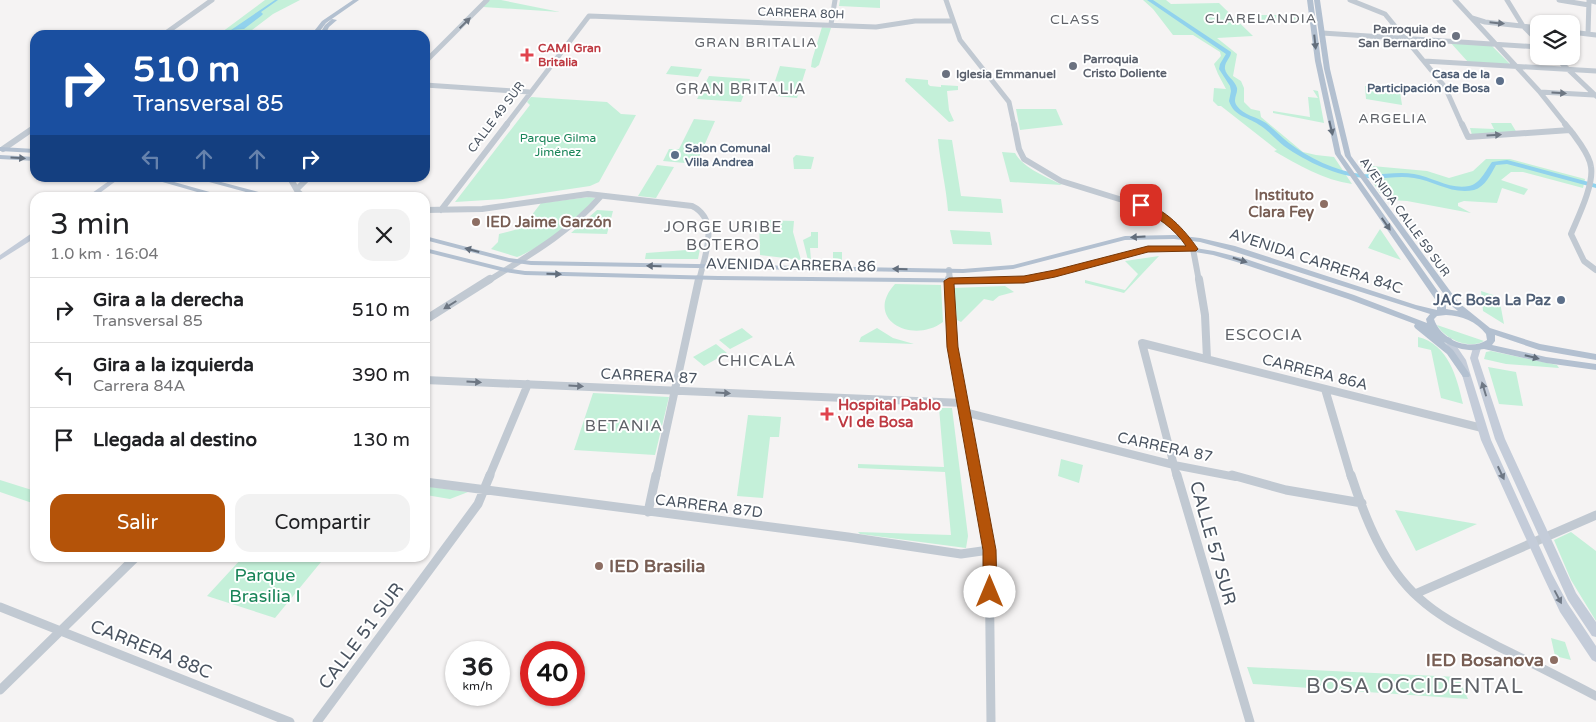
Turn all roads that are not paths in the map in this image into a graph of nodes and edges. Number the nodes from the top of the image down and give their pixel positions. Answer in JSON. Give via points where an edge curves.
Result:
{"nodes":[{"id":1,"x":212,"y":0,"type":"edge"},
{"id":2,"x":356,"y":0,"type":"edge"},
{"id":3,"x":363,"y":0,"type":"edge"},
{"id":4,"x":487,"y":0,"type":"edge"},
{"id":5,"x":835,"y":0,"type":"edge"},
{"id":6,"x":946,"y":0,"type":"edge"},
{"id":7,"x":1310,"y":0,"type":"edge"},
{"id":8,"x":1350,"y":0,"type":"edge"},
{"id":9,"x":1455,"y":0,"type":"edge"},
{"id":10,"x":1508,"y":0,"type":"edge"},
{"id":11,"x":1559,"y":0,"type":"edge"},
{"id":12,"x":1318,"y":1,"type":"edge"},
{"id":13,"x":1596,"y":2,"type":"edge"},
{"id":14,"x":1589,"y":3,"type":"edge"},
{"id":15,"x":589,"y":16,"type":"joint"},
{"id":16,"x":1472,"y":18,"type":"junction"},
{"id":17,"x":952,"y":20,"type":"junction"},
{"id":18,"x":831,"y":24,"type":"junction"},
{"id":19,"x":1523,"y":26,"type":"junction"},
{"id":20,"x":1530,"y":27,"type":"edge"},
{"id":21,"x":1588,"y":27,"type":"junction"},
{"id":22,"x":1596,"y":27,"type":"edge"},
{"id":23,"x":170,"y":30,"type":"edge"},
{"id":24,"x":318,"y":30,"type":"edge"},
{"id":25,"x":326,"y":30,"type":"edge"},
{"id":26,"x":1322,"y":33,"type":"junction"},
{"id":27,"x":1530,"y":33,"type":"edge"},
{"id":28,"x":1580,"y":33,"type":"edge"},
{"id":29,"x":1588,"y":34,"type":"junction"},
{"id":30,"x":1596,"y":35,"type":"edge"},
{"id":31,"x":1405,"y":39,"type":"junction"},
{"id":32,"x":1494,"y":44,"type":"junction"},
{"id":33,"x":1530,"y":46,"type":"edge"},
{"id":34,"x":430,"y":57,"type":"edge"},
{"id":35,"x":1424,"y":61,"type":"junction"},
{"id":36,"x":1563,"y":65,"type":"edge"},
{"id":37,"x":1517,"y":66,"type":"junction"},
{"id":38,"x":1567,"y":69,"type":"junction"},
{"id":39,"x":1596,"y":71,"type":"edge"},
{"id":40,"x":430,"y":87,"type":"edge"},
{"id":41,"x":1540,"y":92,"type":"junction"},
{"id":42,"x":529,"y":94,"type":"junction"},
{"id":43,"x":1595,"y":96,"type":"edge"},
{"id":44,"x":30,"y":129,"type":"edge"},
{"id":45,"x":1571,"y":131,"type":"junction"},
{"id":46,"x":1,"y":149,"type":"edge"},
{"id":47,"x":30,"y":151,"type":"edge"},
{"id":48,"x":0,"y":157,"type":"edge"},
{"id":49,"x":30,"y":159,"type":"edge"},
{"id":50,"x":111,"y":182,"type":"edge"},
{"id":51,"x":169,"y":182,"type":"edge"},
{"id":52,"x":216,"y":182,"type":"edge"},
{"id":53,"x":293,"y":182,"type":"edge"},
{"id":54,"x":304,"y":182,"type":"edge"},
{"id":55,"x":1367,"y":184,"type":"joint"},
{"id":56,"x":297,"y":189,"type":"junction"},
{"id":57,"x":97,"y":192,"type":"edge"},
{"id":58,"x":206,"y":192,"type":"edge"},
{"id":59,"x":255,"y":192,"type":"edge"},
{"id":60,"x":300,"y":192,"type":"edge"},
{"id":61,"x":601,"y":196,"type":"junction"},
{"id":62,"x":430,"y":210,"type":"edge"},
{"id":63,"x":441,"y":210,"type":"junction"},
{"id":64,"x":30,"y":237,"type":"edge"},
{"id":65,"x":30,"y":237,"type":"edge"},
{"id":66,"x":1186,"y":238,"type":"junction"},
{"id":67,"x":430,"y":239,"type":"edge"},
{"id":68,"x":1193,"y":249,"type":"junction"},
{"id":69,"x":430,"y":251,"type":"edge"},
{"id":70,"x":0,"y":253,"type":"edge"},
{"id":71,"x":0,"y":258,"type":"edge"},
{"id":72,"x":519,"y":262,"type":"junction"},
{"id":73,"x":703,"y":266,"type":"junction"},
{"id":74,"x":505,"y":270,"type":"junction"},
{"id":75,"x":949,"y":270,"type":"junction"},
{"id":76,"x":1596,"y":270,"type":"edge"},
{"id":77,"x":700,"y":278,"type":"junction"},
{"id":78,"x":949,"y":281,"type":"junction"},
{"id":79,"x":1435,"y":292,"type":"junction"},
{"id":80,"x":1414,"y":308,"type":"junction"},
{"id":81,"x":1439,"y":312,"type":"junction"},
{"id":82,"x":1401,"y":315,"type":"junction"},
{"id":83,"x":430,"y":317,"type":"edge"},
{"id":84,"x":1473,"y":319,"type":"junction"},
{"id":85,"x":1432,"y":328,"type":"junction"},
{"id":86,"x":1488,"y":330,"type":"junction"},
{"id":87,"x":1448,"y":340,"type":"junction"},
{"id":88,"x":1142,"y":343,"type":"joint"},
{"id":89,"x":1481,"y":347,"type":"junction"},
{"id":90,"x":1596,"y":357,"type":"edge"},
{"id":91,"x":1207,"y":359,"type":"junction"},
{"id":92,"x":1596,"y":367,"type":"edge"},
{"id":93,"x":1466,"y":376,"type":"junction"},
{"id":94,"x":430,"y":380,"type":"edge"},
{"id":95,"x":528,"y":384,"type":"junction"},
{"id":96,"x":1325,"y":389,"type":"junction"},
{"id":97,"x":675,"y":391,"type":"junction"},
{"id":98,"x":963,"y":408,"type":"junction"},
{"id":99,"x":1482,"y":428,"type":"junction"},
{"id":100,"x":1174,"y":465,"type":"junction"},
{"id":101,"x":430,"y":483,"type":"edge"},
{"id":102,"x":484,"y":491,"type":"junction"},
{"id":103,"x":1362,"y":503,"type":"junction"},
{"id":104,"x":648,"y":512,"type":"junction"},
{"id":105,"x":1596,"y":516,"type":"edge"},
{"id":106,"x":1545,"y":538,"type":"junction"},
{"id":107,"x":1533,"y":543,"type":"junction"},
{"id":108,"x":990,"y":550,"type":"junction"},
{"id":109,"x":131,"y":562,"type":"edge"},
{"id":110,"x":1415,"y":594,"type":"junction"},
{"id":111,"x":0,"y":607,"type":"edge"},
{"id":112,"x":61,"y":630,"type":"junction"},
{"id":113,"x":1596,"y":632,"type":"edge"},
{"id":114,"x":1596,"y":656,"type":"edge"},
{"id":115,"x":0,"y":690,"type":"edge"},
{"id":116,"x":1596,"y":696,"type":"edge"},
{"id":117,"x":290,"y":722,"type":"edge"},
{"id":118,"x":317,"y":722,"type":"edge"},
{"id":119,"x":991,"y":722,"type":"edge"},
{"id":120,"x":1250,"y":722,"type":"edge"}],
"edges":[{"from":1,"to":23,"type":"street"},
{"from":2,"to":24,"type":"main road"},
{"from":3,"to":25,"type":"main road"},
{"from":34,"to":4,"type":"street","one_way":true},
{"from":5,"to":18,"type":"street"},
{"from":6,"to":17,"type":"street"},
{"from":7,"to":79,"type":"main road","name":"AVENIDA CALLE 59 SUR","one_way":true,"via":[[1318,61],[1336,149]]},
{"from":8,"to":31,"type":"street","via":[[1385,14]]},
{"from":9,"to":16,"type":"street"},
{"from":10,"to":19,"type":"street"},
{"from":11,"to":14,"type":"street"},
{"from":12,"to":26,"type":"main road","name":"AVENIDA CALLE 59 SUR"},
{"from":13,"to":14,"type":"street"},
{"from":14,"to":21,"type":"street"},
{"from":15,"to":18,"type":"street","name":"CARRERA 80H"},
{"from":15,"to":42,"type":"street","name":"CALLE 49 SUR"},
{"from":16,"to":19,"type":"street","one_way":true},
{"from":16,"to":32,"type":"street"},
{"from":17,"to":18,"type":"street","name":"CARRERA 80H","via":[[915,21],[882,27]]},
{"from":17,"to":66,"type":"street","via":[[960,40],[1009,102],[1022,157],[1048,175],[1069,184],[1145,207],[1171,223]]},
{"from":19,"to":20,"type":"street"},
{"from":19,"to":27,"type":"street"},
{"from":21,"to":22,"type":"street"},
{"from":21,"to":29,"type":"street"},
{"from":26,"to":31,"type":"street"},
{"from":26,"to":55,"type":"main road","name":"AVENIDA CALLE 59 SUR","via":[[1346,152]]},
{"from":28,"to":29,"type":"street"},
{"from":29,"to":30,"type":"street"},
{"from":31,"to":32,"type":"street"},
{"from":31,"to":35,"type":"street"},
{"from":32,"to":33,"type":"street"},
{"from":32,"to":37,"type":"street"},
{"from":35,"to":37,"type":"street"},
{"from":35,"to":45,"type":"street","one_way":true,"via":[[1445,87],[1468,137]]},
{"from":36,"to":38,"type":"street"},
{"from":37,"to":38,"type":"street"},
{"from":37,"to":41,"type":"street"},
{"from":38,"to":39,"type":"street"},
{"from":38,"to":43,"type":"street"},
{"from":40,"to":42,"type":"street"},
{"from":41,"to":43,"type":"street","one_way":true},
{"from":41,"to":45,"type":"street"},
{"from":42,"to":63,"type":"street","name":"CALLE 49 SUR"},
{"from":44,"to":46,"type":"street"},
{"from":45,"to":76,"type":"street","via":[[1592,164],[1588,190],[1571,234],[1585,262]]},
{"from":46,"to":47,"type":"main road"},
{"from":48,"to":49,"type":"main road","one_way":true},
{"from":50,"to":57,"type":"main road"},
{"from":51,"to":58,"type":"main road"},
{"from":52,"to":59,"type":"main road"},
{"from":53,"to":56,"type":"street"},
{"from":54,"to":56,"type":"street"},
{"from":55,"to":84,"type":"main road","name":"AVENIDA CALLE 59 SUR","via":[[1456,306]]},
{"from":56,"to":60,"type":"street"},
{"from":61,"to":63,"type":"street","via":[[583,194],[482,209]]},
{"from":61,"to":72,"type":"street","via":[[558,236]]},
{"from":61,"to":73,"type":"street","via":[[694,206],[710,230]]},
{"from":62,"to":63,"type":"street"},
{"from":64,"to":70,"type":"main road"},
{"from":65,"to":71,"type":"main road"},
{"from":66,"to":68,"type":"street"},
{"from":66,"to":75,"type":"main road","name":"AVENIDA CARRERA 84C","one_way":true,"via":[[1125,238],[1013,267]]},
{"from":66,"to":80,"type":"main road","name":"AVENIDA CARRERA 84C","via":[[1232,248]]},
{"from":72,"to":67,"type":"main road","name":"AVENIDA CARRERA 86","one_way":true},
{"from":68,"to":78,"type":"main road","name":"AVENIDA CARRERA 84C","via":[[1148,249],[1024,280]]},
{"from":68,"to":82,"type":"main road","name":"AVENIDA CARRERA 84C","one_way":true,"via":[[1243,261]]},
{"from":68,"to":91,"type":"street","via":[[1204,315]]},
{"from":69,"to":74,"type":"main road","name":"AVENIDA CARRERA 86"},
{"from":73,"to":72,"type":"main road","name":"AVENIDA CARRERA 86","one_way":true},
{"from":72,"to":74,"type":"street"},
{"from":75,"to":73,"type":"main road","name":"AVENIDA CARRERA 86","one_way":true},
{"from":73,"to":77,"type":"street"},
{"from":74,"to":77,"type":"main road","name":"AVENIDA CARRERA 86","one_way":true},
{"from":74,"to":83,"type":"street","one_way":true},
{"from":75,"to":78,"type":"street"},
{"from":77,"to":78,"type":"main road","name":"AVENIDA CARRERA 86"},
{"from":77,"to":97,"type":"street"},
{"from":78,"to":98,"type":"street","via":[[950,330]]},
{"from":79,"to":80,"type":"main road","via":[[1430,304]]},
{"from":79,"to":81,"type":"main road","name":"AVENIDA CALLE 59 SUR","via":[[1442,304]]},
{"from":80,"to":81,"type":"main road","name":"AVENIDA CARRERA 84C"},
{"from":81,"to":84,"type":"main road","name":"AVENIDA CARRERA 84C"},
{"from":81,"to":85,"type":"main road","via":[[1430,319]]},
{"from":82,"to":85,"type":"main road","name":"AVENIDA CARRERA 84C"},
{"from":82,"to":93,"type":"main road","via":[[1443,346]]},
{"from":84,"to":86,"type":"main road"},
{"from":85,"to":87,"type":"main road","name":"AVENIDA CARRERA 84C"},
{"from":86,"to":89,"type":"main road","via":[[1491,338]]},
{"from":86,"to":90,"type":"main road","via":[[1543,348]]},
{"from":87,"to":89,"type":"main road","name":"AVENIDA CARRERA 84C","via":[[1463,346]]},
{"from":87,"to":93,"type":"main road","via":[[1462,360]]},
{"from":88,"to":91,"type":"street","name":"CARRERA 86A"},
{"from":88,"to":100,"type":"street","name":"CALLE 57 SUR"},
{"from":89,"to":92,"type":"main road","one_way":true},
{"from":106,"to":89,"type":"main road","one_way":true,"via":[[1495,424],[1474,358]]},
{"from":91,"to":96,"type":"street","name":"CARRERA 86A"},
{"from":93,"to":99,"type":"main road"},
{"from":94,"to":95,"type":"street","name":"CARRERA 87","one_way":true},
{"from":95,"to":97,"type":"street","name":"CARRERA 87","one_way":true},
{"from":95,"to":102,"type":"street","name":"CALLE 51 SUR"},
{"from":96,"to":99,"type":"street","name":"CARRERA 86A"},
{"from":96,"to":103,"type":"street"},
{"from":97,"to":98,"type":"street","name":"CARRERA 87","one_way":true,"via":[[851,398]]},
{"from":97,"to":104,"type":"street"},
{"from":98,"to":100,"type":"street","name":"CARRERA 87"},
{"from":98,"to":108,"type":"street"},
{"from":99,"to":107,"type":"main road","one_way":true},
{"from":100,"to":103,"type":"street","name":"CARRERA 87"},
{"from":100,"to":120,"type":"street","name":"CALLE 57 SUR"},
{"from":101,"to":102,"type":"street","name":"CARRERA 87D"},
{"from":102,"to":104,"type":"street","name":"CARRERA 87D"},
{"from":102,"to":118,"type":"street","name":"CALLE 51 SUR","via":[[471,515]]},
{"from":103,"to":110,"type":"street","via":[[1392,568]]},
{"from":104,"to":108,"type":"street","name":"CARRERA 87D","via":[[961,554]]},
{"from":105,"to":106,"type":"street"},
{"from":106,"to":107,"type":"street"},
{"from":106,"to":113,"type":"main road","via":[[1572,596]]},
{"from":107,"to":110,"type":"street"},
{"from":107,"to":114,"type":"main road","one_way":true,"via":[[1560,602]]},
{"from":108,"to":119,"type":"street"},
{"from":109,"to":112,"type":"street"},
{"from":110,"to":116,"type":"street","via":[[1443,618]]},
{"from":111,"to":112,"type":"street","name":"CARRERA 88C"},
{"from":112,"to":115,"type":"street"},
{"from":112,"to":117,"type":"street","name":"CARRERA 88C"}]}
